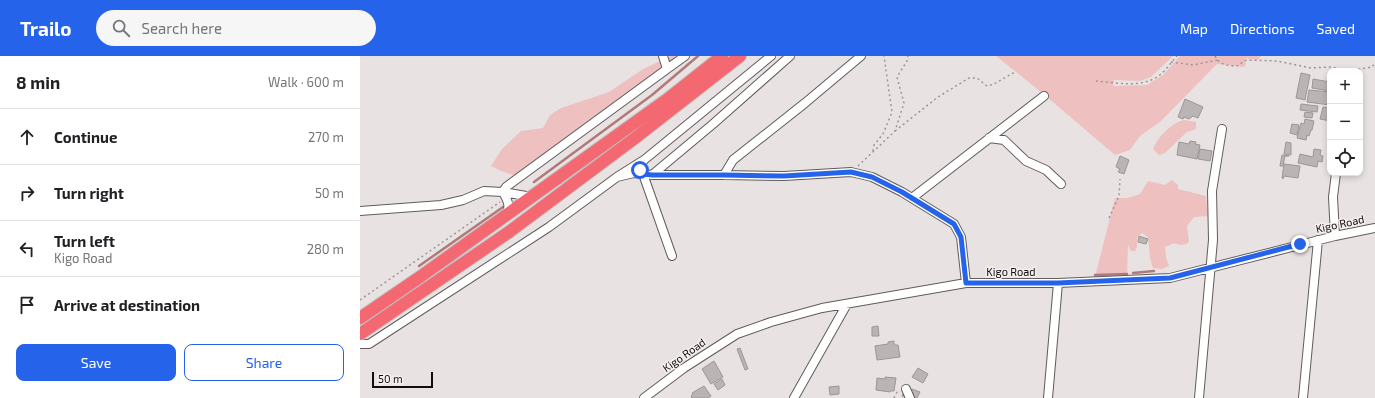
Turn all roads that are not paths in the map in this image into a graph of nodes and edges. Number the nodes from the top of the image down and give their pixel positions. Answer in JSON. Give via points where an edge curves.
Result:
{"nodes":[{"id":1,"x":663,"y":56,"type":"edge"},
{"id":2,"x":685,"y":56,"type":"edge"},
{"id":3,"x":722,"y":56,"type":"edge"},
{"id":4,"x":740,"y":56,"type":"edge"},
{"id":5,"x":771,"y":56,"type":"edge"},
{"id":6,"x":790,"y":56,"type":"edge"},
{"id":7,"x":861,"y":56,"type":"edge"},
{"id":8,"x":667,"y":69,"type":"junction"},
{"id":9,"x":1044,"y":96,"type":"dead end"},
{"id":10,"x":1222,"y":129,"type":"dead end"},
{"id":11,"x":989,"y":138,"type":"junction"},
{"id":12,"x":644,"y":160,"type":"junction"},
{"id":13,"x":648,"y":175,"type":"junction"},
{"id":14,"x":724,"y":175,"type":"junction"},
{"id":15,"x":1336,"y":176,"type":"edge"},
{"id":16,"x":617,"y":177,"type":"junction"},
{"id":17,"x":1061,"y":184,"type":"dead end"},
{"id":18,"x":505,"y":195,"type":"junction"},
{"id":19,"x":532,"y":197,"type":"junction"},
{"id":20,"x":912,"y":198,"type":"junction"},
{"id":21,"x":360,"y":211,"type":"edge"},
{"id":22,"x":507,"y":215,"type":"junction"},
{"id":23,"x":1375,"y":228,"type":"edge"},
{"id":24,"x":1335,"y":236,"type":"junction"},
{"id":25,"x":1318,"y":240,"type":"junction"},
{"id":26,"x":672,"y":256,"type":"dead end"},
{"id":27,"x":1211,"y":267,"type":"junction"},
{"id":28,"x":966,"y":283,"type":"junction"},
{"id":29,"x":1058,"y":283,"type":"junction"},
{"id":30,"x":847,"y":304,"type":"junction"},
{"id":31,"x":360,"y":318,"type":"edge"},
{"id":32,"x":360,"y":334,"type":"edge"},
{"id":33,"x":360,"y":344,"type":"edge"},
{"id":34,"x":902,"y":389,"type":"road end"},
{"id":35,"x":644,"y":398,"type":"edge"},
{"id":36,"x":794,"y":398,"type":"edge"},
{"id":37,"x":910,"y":398,"type":"edge"},
{"id":38,"x":1048,"y":398,"type":"edge"},
{"id":39,"x":1199,"y":398,"type":"edge"},
{"id":40,"x":1303,"y":398,"type":"edge"}],
"edges":[{"from":1,"to":8,"type":"street"},
{"from":2,"to":8,"type":"street"},
{"from":3,"to":19,"type":"highway","via":[[669,98]]},
{"from":4,"to":32,"type":"highway","via":[[509,232]]},
{"from":5,"to":12,"type":"street"},
{"from":6,"to":13,"type":"street","via":[[713,124]]},
{"from":7,"to":14,"type":"street","via":[[733,160]]},
{"from":8,"to":18,"type":"street","via":[[506,187]]},
{"from":9,"to":11,"type":"street"},
{"from":10,"to":27,"type":"street","via":[[1212,191]]},
{"from":11,"to":17,"type":"street","via":[[1004,140],[1026,161],[1046,170]]},
{"from":11,"to":20,"type":"street"},
{"from":12,"to":13,"type":"street","via":[[640,170]]},
{"from":12,"to":16,"type":"street"},
{"from":13,"to":14,"type":"street"},
{"from":13,"to":16,"type":"street","via":[[634,173]]},
{"from":13,"to":26,"type":"street"},
{"from":14,"to":20,"type":"street","via":[[784,176],[851,172],[872,177]]},
{"from":15,"to":24,"type":"street","via":[[1333,198]]},
{"from":16,"to":33,"type":"street","via":[[549,227],[475,276],[369,344]]},
{"from":18,"to":19,"type":"street"},
{"from":18,"to":21,"type":"street","via":[[484,191],[463,200],[441,205]]},
{"from":18,"to":22,"type":"street","via":[[509,203]]},
{"from":19,"to":22,"type":"highway"},
{"from":20,"to":28,"type":"street","via":[[947,218],[956,228],[961,237]]},
{"from":22,"to":31,"type":"highway"},
{"from":23,"to":24,"type":"street","name":"Kigo Road"},
{"from":24,"to":25,"type":"street","name":"Kigo Road"},
{"from":25,"to":27,"type":"street","name":"Kigo Road"},
{"from":25,"to":40,"type":"street"},
{"from":27,"to":29,"type":"street","name":"Kigo Road","via":[[1170,278]]},
{"from":27,"to":39,"type":"street"},
{"from":28,"to":29,"type":"street","name":"Kigo Road"},
{"from":28,"to":30,"type":"street","name":"Kigo Road"},
{"from":29,"to":38,"type":"street"},
{"from":30,"to":35,"type":"street","name":"Kigo Road","via":[[778,320],[737,334],[684,368]]},
{"from":30,"to":36,"type":"street"},
{"from":34,"to":37,"type":"street"}]}
